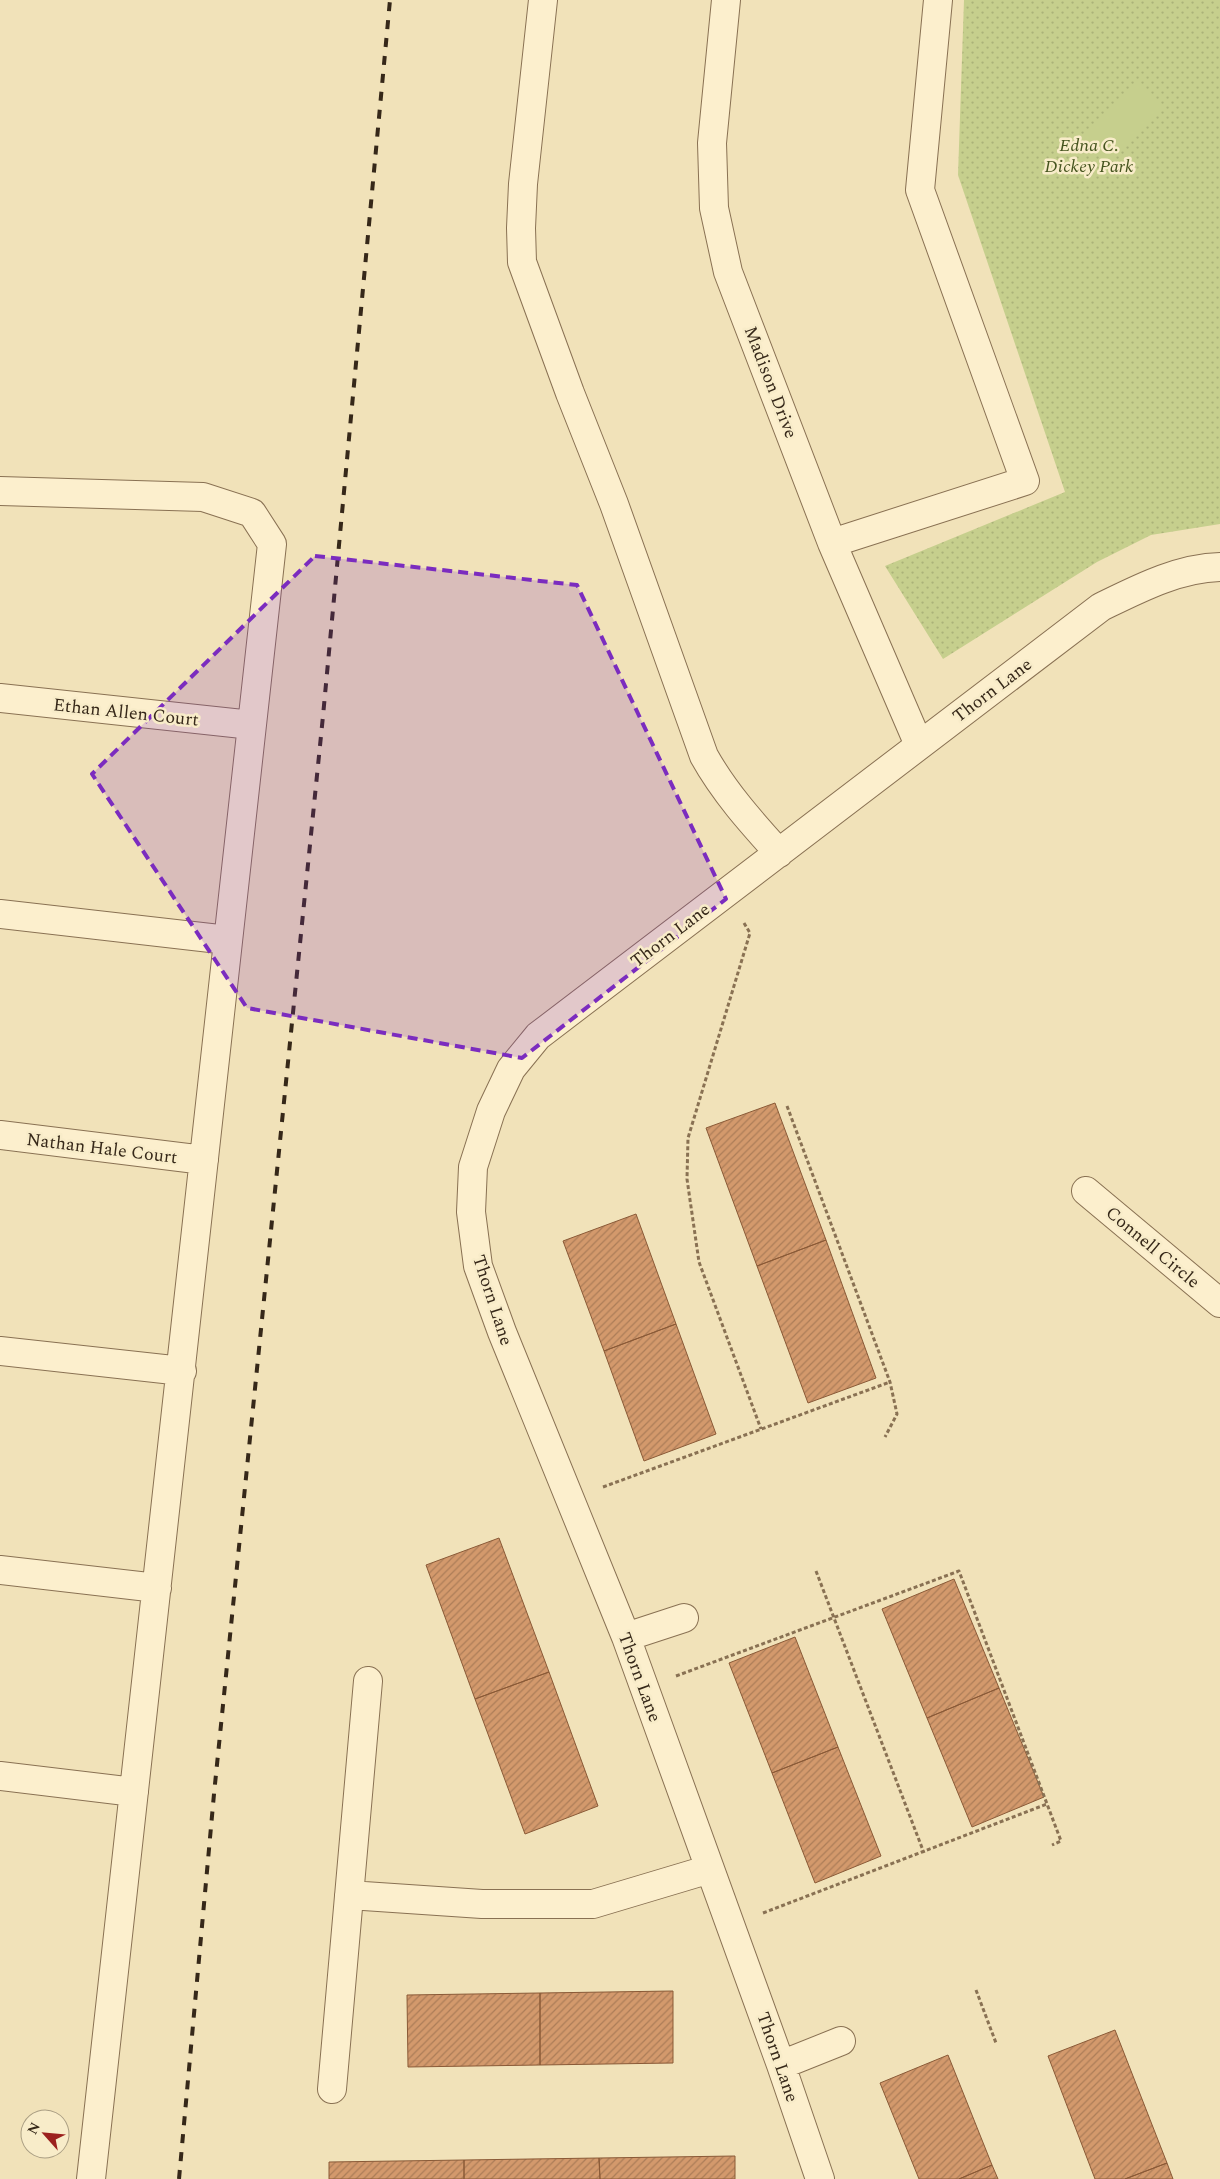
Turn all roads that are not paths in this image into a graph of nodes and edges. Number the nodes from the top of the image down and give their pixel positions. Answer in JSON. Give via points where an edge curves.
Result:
{"nodes":[{"id":1,"x":542,"y":0,"type":"edge"},
{"id":2,"x":726,"y":0,"type":"edge"},
{"id":3,"x":938,"y":0,"type":"edge"},
{"id":4,"x":0,"y":491,"type":"edge"},
{"id":5,"x":832,"y":544,"type":"junction"},
{"id":6,"x":1220,"y":567,"type":"edge"},
{"id":7,"x":0,"y":698,"type":"edge"},
{"id":8,"x":252,"y":725,"type":"junction"},
{"id":9,"x":919,"y":745,"type":"junction"},
{"id":10,"x":779,"y":853,"type":"junction"},
{"id":11,"x":0,"y":914,"type":"edge"},
{"id":12,"x":228,"y":940,"type":"junction"},
{"id":13,"x":0,"y":1135,"type":"edge"},
{"id":14,"x":204,"y":1160,"type":"junction"},
{"id":15,"x":1086,"y":1191,"type":"dead end"},
{"id":16,"x":1220,"y":1303,"type":"edge"},
{"id":17,"x":0,"y":1351,"type":"edge"},
{"id":18,"x":182,"y":1371,"type":"junction"},
{"id":19,"x":0,"y":1570,"type":"edge"},
{"id":20,"x":157,"y":1588,"type":"junction"},
{"id":21,"x":684,"y":1618,"type":"dead end"},
{"id":22,"x":626,"y":1637,"type":"junction"},
{"id":23,"x":368,"y":1681,"type":"dead end"},
{"id":24,"x":0,"y":1776,"type":"edge"},
{"id":25,"x":134,"y":1792,"type":"junction"},
{"id":26,"x":710,"y":1869,"type":"junction"},
{"id":27,"x":349,"y":1895,"type":"junction"},
{"id":28,"x":841,"y":2041,"type":"dead end"},
{"id":29,"x":781,"y":2065,"type":"junction"},
{"id":30,"x":332,"y":2089,"type":"dead end"},
{"id":31,"x":91,"y":2179,"type":"edge"},
{"id":32,"x":820,"y":2179,"type":"edge"}],
"edges":[{"from":1,"to":10,"type":"street","via":[[523,184],[522,262],[614,504],[704,756],[744,815]]},
{"from":2,"to":5,"type":"street","name":"Madison Drive","via":[[712,143],[714,208],[728,272]]},
{"from":3,"to":5,"type":"street","via":[[920,190],[1025,481]]},
{"from":4,"to":8,"type":"street","via":[[203,497],[252,513],[272,544]]},
{"from":5,"to":9,"type":"street","name":"Madison Drive"},
{"from":6,"to":9,"type":"street","name":"Thorn Lane","via":[[1208,567],[1151,583],[1101,607]]},
{"from":7,"to":8,"type":"street","name":"Ethan Allen Court"},
{"from":8,"to":12,"type":"street"},
{"from":9,"to":10,"type":"street","name":"Thorn Lane"},
{"from":10,"to":22,"type":"street","name":"Thorn Lane","via":[[538,1036],[511,1069],[491,1111],[473,1167],[471,1212],[478,1266]]},
{"from":11,"to":12,"type":"street"},
{"from":12,"to":14,"type":"street"},
{"from":13,"to":14,"type":"street","name":"Nathan Hale Court"},
{"from":14,"to":18,"type":"street"},
{"from":15,"to":16,"type":"street","name":"Connell Circle"},
{"from":17,"to":18,"type":"street"},
{"from":18,"to":20,"type":"street"},
{"from":19,"to":20,"type":"street"},
{"from":20,"to":25,"type":"street"},
{"from":21,"to":22,"type":"street"},
{"from":22,"to":26,"type":"street","name":"Thorn Lane"},
{"from":23,"to":27,"type":"street"},
{"from":24,"to":25,"type":"street"},
{"from":25,"to":31,"type":"street"},
{"from":26,"to":27,"type":"street","via":[[593,1904],[482,1904]]},
{"from":26,"to":29,"type":"street","name":"Thorn Lane"},
{"from":27,"to":30,"type":"street"},
{"from":28,"to":29,"type":"street"},
{"from":29,"to":32,"type":"street","name":"Thorn Lane"}]}
